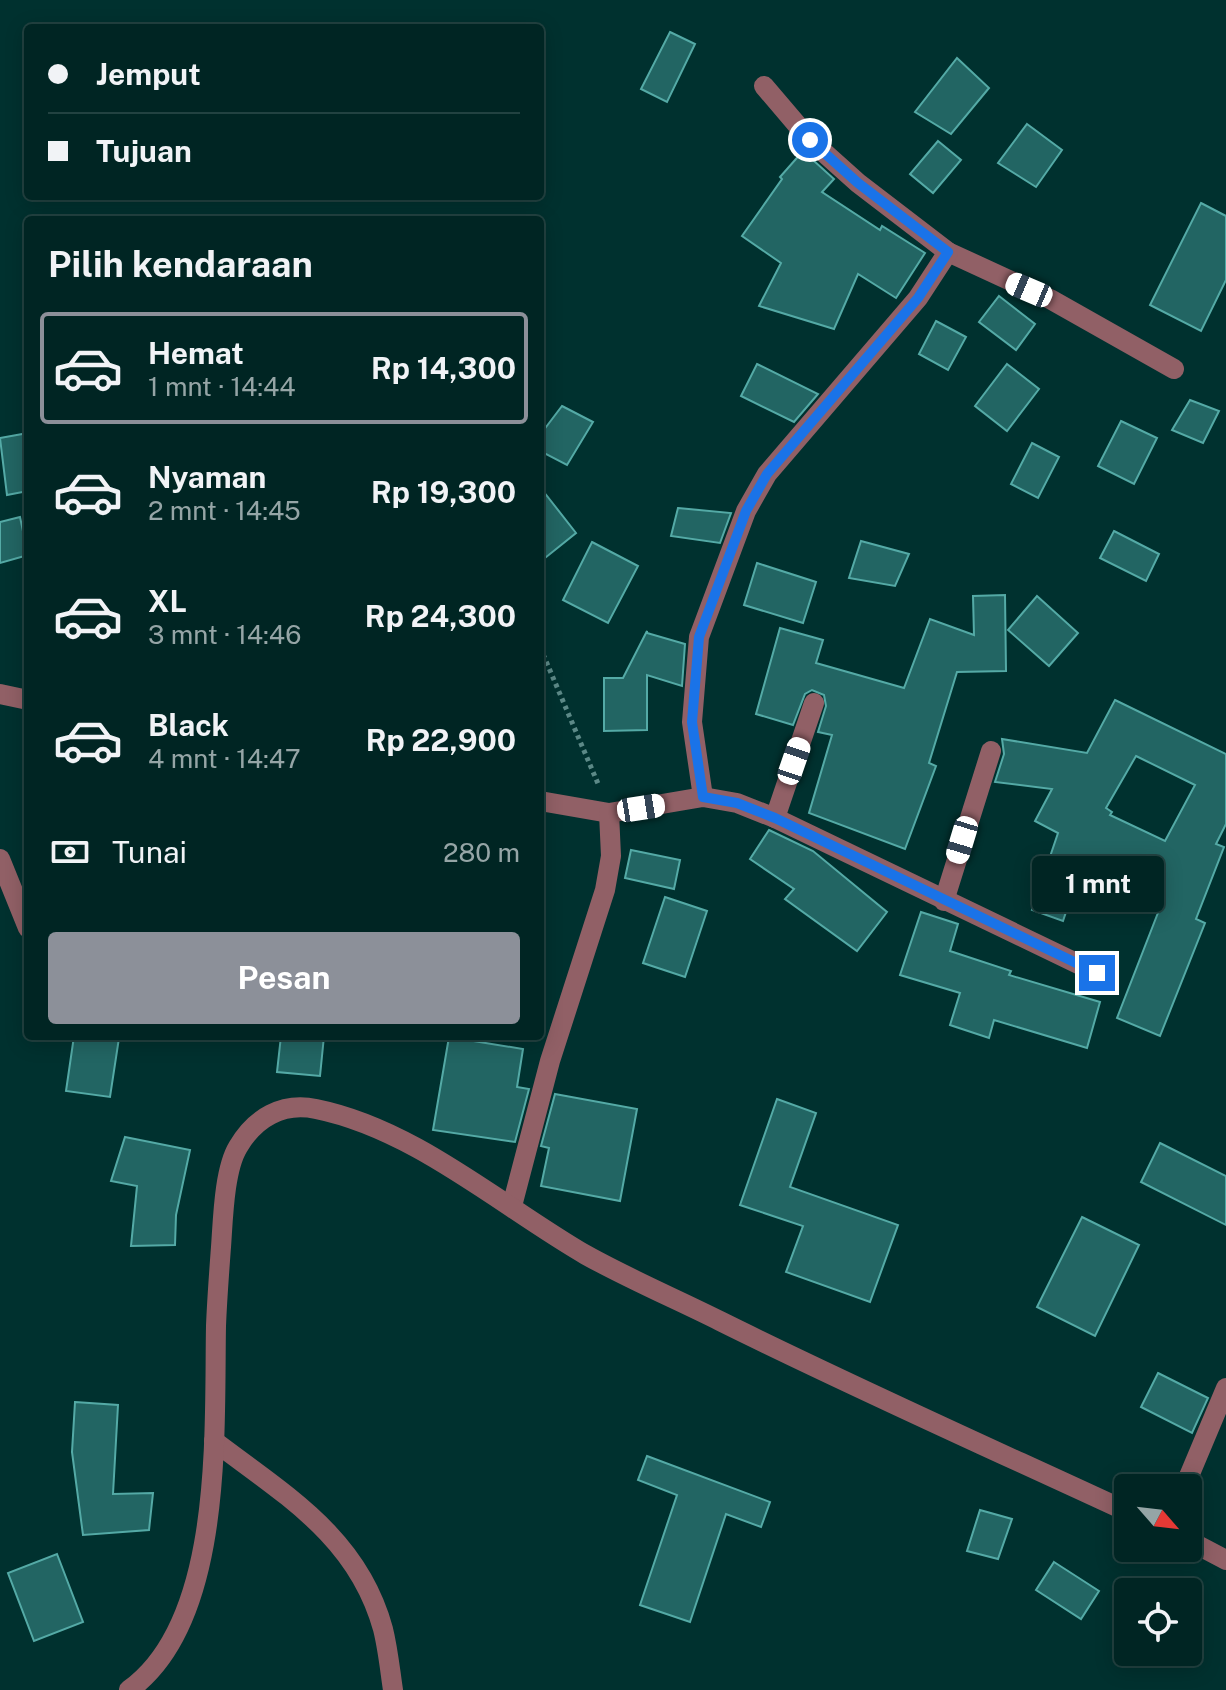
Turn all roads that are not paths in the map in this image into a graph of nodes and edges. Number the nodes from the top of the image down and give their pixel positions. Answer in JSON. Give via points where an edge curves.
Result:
{"nodes":[{"id":1,"x":764,"y":86,"type":"dead end"},
{"id":2,"x":948,"y":252,"type":"junction"},
{"id":3,"x":1174,"y":369,"type":"dead end"},
{"id":4,"x":0,"y":694,"type":"edge"},
{"id":5,"x":24,"y":699,"type":"edge"},
{"id":6,"x":814,"y":703,"type":"dead end"},
{"id":7,"x":991,"y":751,"type":"dead end"},
{"id":8,"x":703,"y":797,"type":"junction"},
{"id":9,"x":544,"y":802,"type":"edge"},
{"id":10,"x":609,"y":813,"type":"junction"},
{"id":11,"x":775,"y":818,"type":"junction"},
{"id":12,"x":0,"y":859,"type":"edge"},
{"id":13,"x":944,"y":901,"type":"junction"},
{"id":14,"x":24,"y":918,"type":"edge"},
{"id":15,"x":1097,"y":973,"type":"dead end"},
{"id":16,"x":512,"y":1206,"type":"junction"},
{"id":17,"x":1224,"y":1397,"type":"edge"},
{"id":18,"x":214,"y":1441,"type":"junction"},
{"id":19,"x":1190,"y":1474,"type":"edge"},
{"id":20,"x":1114,"y":1506,"type":"edge"},
{"id":21,"x":1202,"y":1547,"type":"edge"},
{"id":22,"x":1226,"y":1560,"type":"edge"},
{"id":23,"x":129,"y":1690,"type":"edge"},
{"id":24,"x":393,"y":1690,"type":"edge"}],
"edges":[{"from":1,"to":2,"type":"street","via":[[834,162]]},
{"from":2,"to":3,"type":"street","via":[[1050,299]]},
{"from":2,"to":8,"type":"street","via":[[918,298],[767,474],[746,511],[699,637],[692,722]]},
{"from":4,"to":5,"type":"street"},
{"from":6,"to":11,"type":"street"},
{"from":7,"to":13,"type":"street"},
{"from":8,"to":10,"type":"street"},
{"from":8,"to":11,"type":"street"},
{"from":9,"to":10,"type":"street"},
{"from":10,"to":16,"type":"street","via":[[611,856],[605,890],[550,1061]]},
{"from":11,"to":13,"type":"street"},
{"from":12,"to":14,"type":"street"},
{"from":13,"to":15,"type":"street"},
{"from":16,"to":18,"type":"street","via":[[380,1129],[315,1109],[283,1107],[253,1125],[235,1151],[224,1210]]},
{"from":16,"to":20,"type":"street","via":[[586,1255]]},
{"from":17,"to":19,"type":"street"},
{"from":18,"to":23,"type":"street","via":[[203,1551],[192,1597],[172,1644]]},
{"from":18,"to":24,"type":"street","via":[[327,1529],[356,1568],[382,1628]]},
{"from":21,"to":22,"type":"street"}]}
